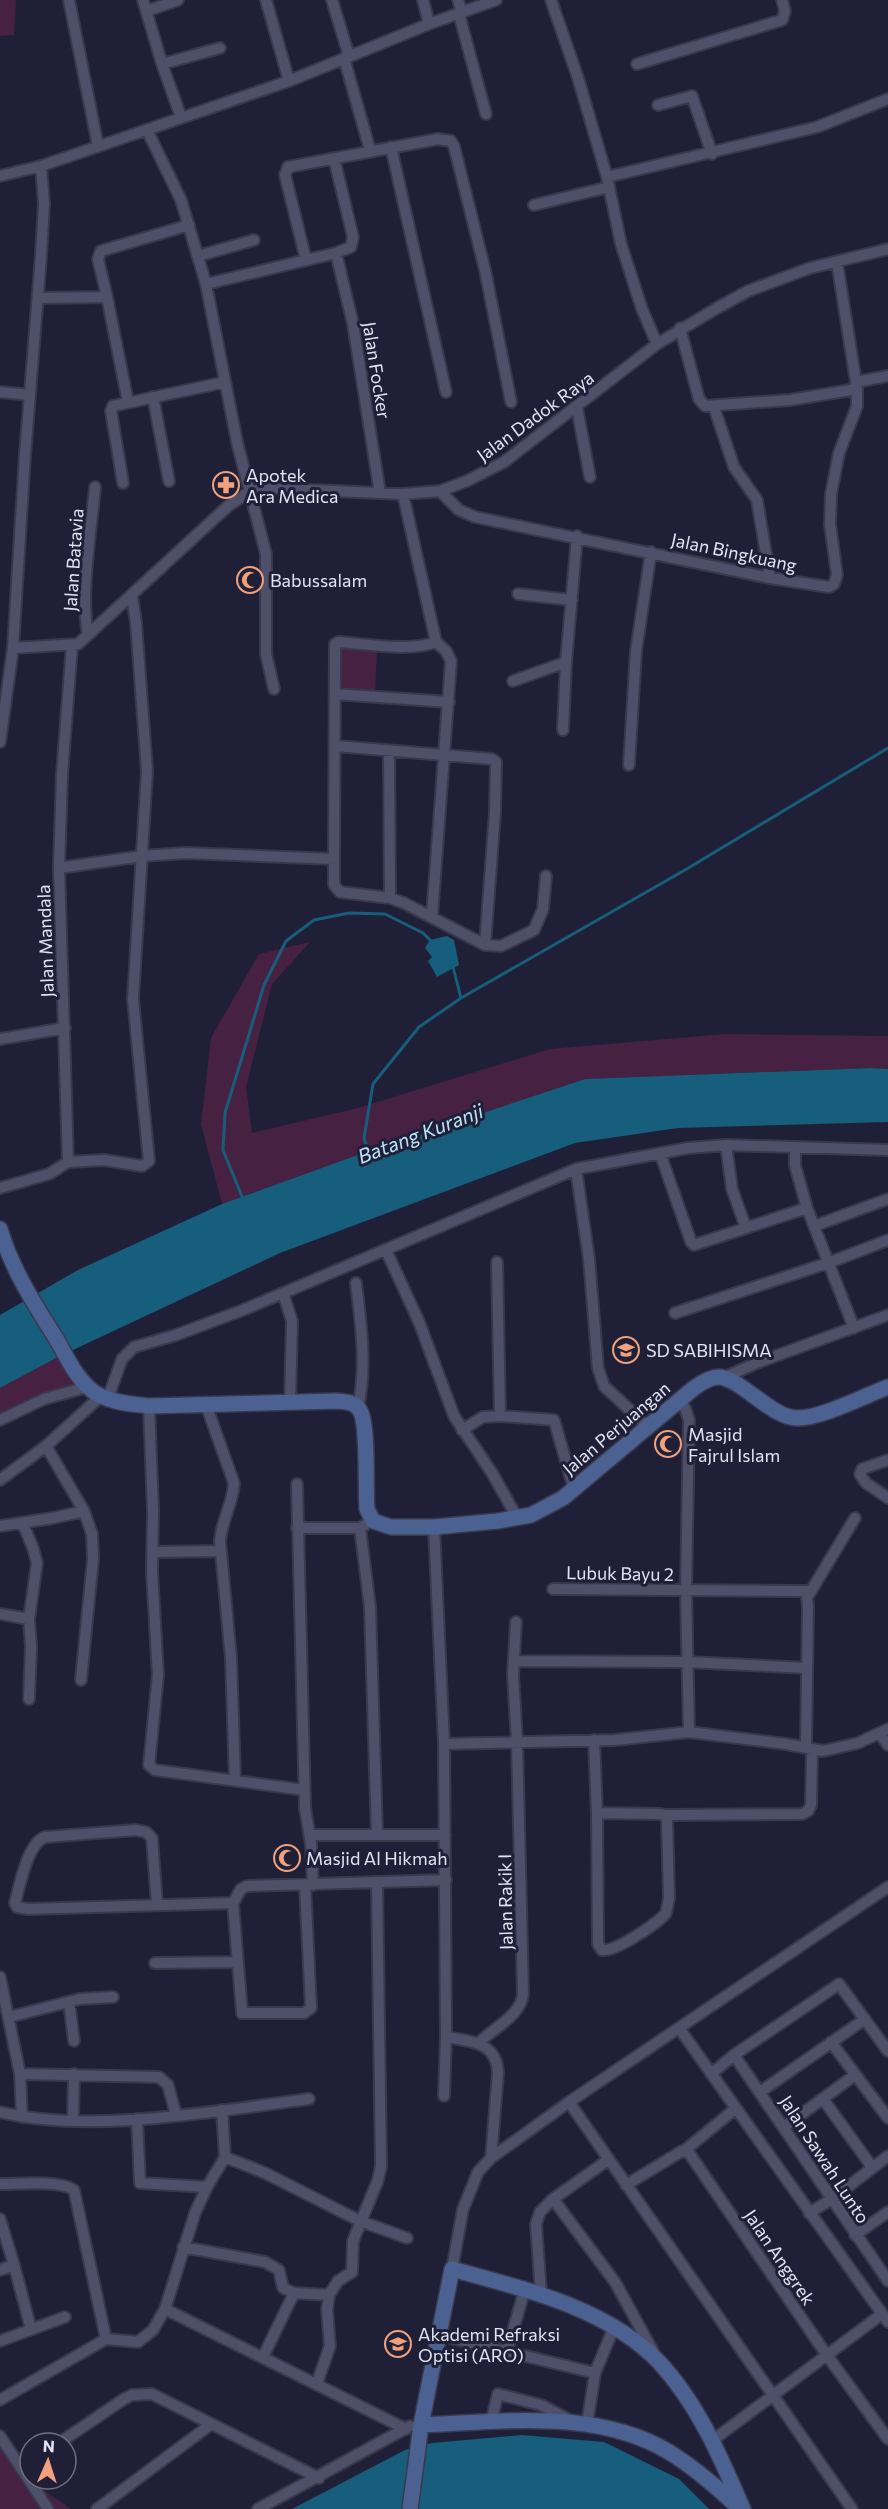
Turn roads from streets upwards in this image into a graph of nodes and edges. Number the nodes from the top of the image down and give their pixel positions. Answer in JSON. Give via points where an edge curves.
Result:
{"nodes":[{"id":1,"x":69,"y":0,"type":"edge"},
{"id":2,"x":178,"y":0,"type":"edge"},
{"id":3,"x":266,"y":0,"type":"edge"},
{"id":4,"x":332,"y":0,"type":"edge"},
{"id":5,"x":423,"y":0,"type":"edge"},
{"id":6,"x":458,"y":0,"type":"edge"},
{"id":7,"x":496,"y":0,"type":"edge"},
{"id":8,"x":551,"y":0,"type":"edge"},
{"id":9,"x":782,"y":0,"type":"edge"},
{"id":10,"x":145,"y":5,"type":"edge"},
{"id":11,"x":460,"y":13,"type":"junction"},
{"id":12,"x":429,"y":24,"type":"junction"},
{"id":13,"x":220,"y":48,"type":"dead end"},
{"id":14,"x":347,"y":57,"type":"junction"},
{"id":15,"x":162,"y":64,"type":"junction"},
{"id":16,"x":637,"y":64,"type":"dead end"},
{"id":17,"x":289,"y":81,"type":"junction"},
{"id":18,"x":888,"y":99,"type":"edge"},
{"id":19,"x":658,"y":105,"type":"dead end"},
{"id":20,"x":486,"y":114,"type":"dead end"},
{"id":21,"x":181,"y":117,"type":"junction"},
{"id":22,"x":147,"y":130,"type":"junction"},
{"id":23,"x":98,"y":146,"type":"junction"},
{"id":24,"x":391,"y":147,"type":"junction"},
{"id":25,"x":370,"y":150,"type":"junction"},
{"id":26,"x":712,"y":154,"type":"junction"},
{"id":27,"x":334,"y":158,"type":"junction"},
{"id":28,"x":41,"y":166,"type":"junction"},
{"id":29,"x":0,"y":176,"type":"edge"},
{"id":30,"x":608,"y":182,"type":"junction"},
{"id":31,"x":534,"y":205,"type":"dead end"},
{"id":32,"x":189,"y":225,"type":"junction"},
{"id":33,"x":254,"y":240,"type":"dead end"},
{"id":34,"x":888,"y":249,"type":"edge"},
{"id":35,"x":336,"y":253,"type":"junction"},
{"id":36,"x":198,"y":256,"type":"junction"},
{"id":37,"x":306,"y":260,"type":"junction"},
{"id":38,"x":837,"y":262,"type":"junction"},
{"id":39,"x":206,"y":284,"type":"junction"},
{"id":40,"x":107,"y":297,"type":"junction"},
{"id":41,"x":38,"y":298,"type":"junction"},
{"id":42,"x":680,"y":328,"type":"junction"},
{"id":43,"x":657,"y":344,"type":"junction"},
{"id":44,"x":888,"y":376,"type":"edge"},
{"id":45,"x":225,"y":382,"type":"junction"},
{"id":46,"x":856,"y":386,"type":"junction"},
{"id":47,"x":0,"y":392,"type":"edge"},
{"id":48,"x":446,"y":392,"type":"dead end"},
{"id":49,"x":30,"y":395,"type":"junction"},
{"id":50,"x":153,"y":397,"type":"junction"},
{"id":51,"x":128,"y":402,"type":"junction"},
{"id":52,"x":511,"y":402,"type":"dead end"},
{"id":53,"x":714,"y":407,"type":"junction"},
{"id":54,"x":577,"y":408,"type":"junction"},
{"id":55,"x":590,"y":477,"type":"dead end"},
{"id":56,"x":169,"y":481,"type":"dead end"},
{"id":57,"x":123,"y":483,"type":"dead end"},
{"id":58,"x":95,"y":487,"type":"dead end"},
{"id":59,"x":440,"y":491,"type":"junction"},
{"id":60,"x":249,"y":492,"type":"junction"},
{"id":61,"x":380,"y":493,"type":"junction"},
{"id":62,"x":403,"y":494,"type":"junction"},
{"id":63,"x":577,"y":536,"type":"junction"},
{"id":64,"x":651,"y":552,"type":"junction"},
{"id":65,"x":771,"y":578,"type":"junction"},
{"id":66,"x":518,"y":594,"type":"dead end"},
{"id":67,"x":132,"y":596,"type":"junction"},
{"id":68,"x":572,"y":600,"type":"junction"},
{"id":69,"x":88,"y":635,"type":"junction"},
{"id":70,"x":436,"y":642,"type":"junction"},
{"id":71,"x":72,"y":646,"type":"junction"},
{"id":72,"x":13,"y":648,"type":"junction"},
{"id":73,"x":566,"y":662,"type":"junction"},
{"id":74,"x":513,"y":681,"type":"dead end"},
{"id":75,"x":274,"y":689,"type":"dead end"},
{"id":76,"x":335,"y":694,"type":"junction"},
{"id":77,"x":449,"y":702,"type":"junction"},
{"id":78,"x":563,"y":730,"type":"dead end"},
{"id":79,"x":0,"y":742,"type":"edge"},
{"id":80,"x":336,"y":746,"type":"junction"},
{"id":81,"x":389,"y":751,"type":"junction"},
{"id":82,"x":444,"y":756,"type":"junction"},
{"id":83,"x":628,"y":765,"type":"dead end"},
{"id":84,"x":142,"y":856,"type":"junction"},
{"id":85,"x":334,"y":859,"type":"junction"},
{"id":86,"x":59,"y":868,"type":"junction"},
{"id":87,"x":546,"y":876,"type":"dead end"},
{"id":88,"x":390,"y":898,"type":"junction"},
{"id":89,"x":432,"y":916,"type":"junction"},
{"id":90,"x":485,"y":945,"type":"junction"},
{"id":91,"x":65,"y":1028,"type":"junction"},
{"id":92,"x":0,"y":1039,"type":"edge"},
{"id":93,"x":726,"y":1145,"type":"junction"},
{"id":94,"x":795,"y":1147,"type":"junction"},
{"id":95,"x":888,"y":1150,"type":"edge"},
{"id":96,"x":660,"y":1153,"type":"junction"},
{"id":97,"x":68,"y":1162,"type":"junction"},
{"id":98,"x":576,"y":1169,"type":"junction"},
{"id":99,"x":0,"y":1188,"type":"edge"},
{"id":100,"x":888,"y":1199,"type":"edge"},
{"id":101,"x":807,"y":1208,"type":"junction"},
{"id":102,"x":814,"y":1226,"type":"junction"},
{"id":103,"x":746,"y":1228,"type":"junction"},
{"id":104,"x":0,"y":1229,"type":"edge"},
{"id":105,"x":888,"y":1240,"type":"edge"},
{"id":106,"x":386,"y":1250,"type":"junction"},
{"id":107,"x":497,"y":1262,"type":"dead end"},
{"id":108,"x":828,"y":1263,"type":"junction"},
{"id":109,"x":356,"y":1283,"type":"dead end"},
{"id":110,"x":283,"y":1293,"type":"junction"},
{"id":111,"x":675,"y":1313,"type":"dead end"},
{"id":112,"x":888,"y":1315,"type":"edge"},
{"id":113,"x":854,"y":1328,"type":"junction"},
{"id":114,"x":723,"y":1378,"type":"junction"},
{"id":115,"x":87,"y":1387,"type":"junction"},
{"id":116,"x":888,"y":1387,"type":"edge"},
{"id":117,"x":104,"y":1397,"type":"junction"},
{"id":118,"x":677,"y":1401,"type":"junction"},
{"id":119,"x":290,"y":1402,"type":"junction"},
{"id":120,"x":206,"y":1405,"type":"junction"},
{"id":121,"x":149,"y":1406,"type":"junction"},
{"id":122,"x":358,"y":1408,"type":"junction"},
{"id":123,"x":500,"y":1416,"type":"junction"},
{"id":124,"x":0,"y":1420,"type":"edge"},
{"id":125,"x":647,"y":1426,"type":"junction"},
{"id":126,"x":462,"y":1430,"type":"junction"},
{"id":127,"x":46,"y":1446,"type":"junction"},
{"id":128,"x":888,"y":1460,"type":"edge"},
{"id":129,"x":0,"y":1480,"type":"edge"},
{"id":130,"x":297,"y":1484,"type":"dead end"},
{"id":131,"x":574,"y":1489,"type":"junction"},
{"id":132,"x":888,"y":1498,"type":"edge"},
{"id":133,"x":84,"y":1511,"type":"junction"},
{"id":134,"x":855,"y":1518,"type":"dead end"},
{"id":135,"x":518,"y":1519,"type":"junction"},
{"id":136,"x":22,"y":1524,"type":"junction"},
{"id":137,"x":366,"y":1524,"type":"junction"},
{"id":138,"x":0,"y":1526,"type":"edge"},
{"id":139,"x":434,"y":1527,"type":"junction"},
{"id":140,"x":297,"y":1528,"type":"junction"},
{"id":141,"x":220,"y":1551,"type":"junction"},
{"id":142,"x":153,"y":1552,"type":"junction"},
{"id":143,"x":553,"y":1589,"type":"dead end"},
{"id":144,"x":686,"y":1591,"type":"junction"},
{"id":145,"x":808,"y":1596,"type":"junction"},
{"id":146,"x":0,"y":1614,"type":"edge"},
{"id":147,"x":29,"y":1619,"type":"junction"},
{"id":148,"x":516,"y":1622,"type":"dead end"},
{"id":149,"x":514,"y":1661,"type":"junction"},
{"id":150,"x":688,"y":1662,"type":"junction"},
{"id":151,"x":807,"y":1668,"type":"junction"},
{"id":152,"x":81,"y":1680,"type":"dead end"},
{"id":153,"x":29,"y":1699,"type":"dead end"},
{"id":154,"x":689,"y":1732,"type":"junction"},
{"id":155,"x":884,"y":1732,"type":"edge"},
{"id":156,"x":594,"y":1740,"type":"junction"},
{"id":157,"x":517,"y":1741,"type":"junction"},
{"id":158,"x":444,"y":1744,"type":"junction"},
{"id":159,"x":888,"y":1745,"type":"edge"},
{"id":160,"x":809,"y":1749,"type":"junction"},
{"id":161,"x":236,"y":1780,"type":"junction"},
{"id":162,"x":304,"y":1790,"type":"junction"},
{"id":163,"x":597,"y":1814,"type":"junction"},
{"id":164,"x":665,"y":1815,"type":"junction"},
{"id":165,"x":377,"y":1834,"type":"junction"},
{"id":166,"x":445,"y":1834,"type":"junction"},
{"id":167,"x":310,"y":1835,"type":"junction"},
{"id":168,"x":446,"y":1880,"type":"junction"},
{"id":169,"x":377,"y":1882,"type":"junction"},
{"id":170,"x":309,"y":1885,"type":"junction"},
{"id":171,"x":888,"y":1887,"type":"edge"},
{"id":172,"x":233,"y":1903,"type":"junction"},
{"id":173,"x":157,"y":1905,"type":"junction"},
{"id":174,"x":238,"y":1962,"type":"junction"},
{"id":175,"x":155,"y":1963,"type":"dead end"},
{"id":176,"x":0,"y":1977,"type":"edge"},
{"id":177,"x":113,"y":1997,"type":"dead end"},
{"id":178,"x":69,"y":2002,"type":"junction"},
{"id":179,"x":9,"y":2017,"type":"junction"},
{"id":180,"x":865,"y":2019,"type":"junction"},
{"id":181,"x":679,"y":2028,"type":"junction"},
{"id":182,"x":12,"y":2029,"type":"junction"},
{"id":183,"x":0,"y":2030,"type":"edge"},
{"id":184,"x":446,"y":2037,"type":"junction"},
{"id":185,"x":74,"y":2041,"type":"dead end"},
{"id":186,"x":831,"y":2042,"type":"junction"},
{"id":187,"x":479,"y":2043,"type":"junction"},
{"id":188,"x":888,"y":2051,"type":"edge"},
{"id":189,"x":734,"y":2055,"type":"junction"},
{"id":190,"x":20,"y":2074,"type":"junction"},
{"id":191,"x":74,"y":2074,"type":"junction"},
{"id":192,"x":711,"y":2074,"type":"junction"},
{"id":193,"x":855,"y":2075,"type":"junction"},
{"id":194,"x":760,"y":2092,"type":"junction"},
{"id":195,"x":444,"y":2096,"type":"dead end"},
{"id":196,"x":823,"y":2098,"type":"junction"},
{"id":197,"x":309,"y":2100,"type":"dead end"},
{"id":198,"x":569,"y":2102,"type":"junction"},
{"id":199,"x":735,"y":2109,"type":"junction"},
{"id":200,"x":222,"y":2110,"type":"junction"},
{"id":201,"x":0,"y":2112,"type":"edge"},
{"id":202,"x":176,"y":2115,"type":"junction"},
{"id":203,"x":22,"y":2117,"type":"junction"},
{"id":204,"x":888,"y":2118,"type":"edge"},
{"id":205,"x":137,"y":2119,"type":"junction"},
{"id":206,"x":73,"y":2120,"type":"junction"},
{"id":207,"x":784,"y":2127,"type":"junction"},
{"id":208,"x":684,"y":2151,"type":"junction"},
{"id":209,"x":888,"y":2156,"type":"edge"},
{"id":210,"x":225,"y":2157,"type":"junction"},
{"id":211,"x":491,"y":2158,"type":"junction"},
{"id":212,"x":608,"y":2160,"type":"junction"},
{"id":213,"x":872,"y":2167,"type":"junction"},
{"id":214,"x":0,"y":2184,"type":"edge"},
{"id":215,"x":626,"y":2186,"type":"junction"},
{"id":216,"x":207,"y":2187,"type":"junction"},
{"id":217,"x":553,"y":2199,"type":"junction"},
{"id":218,"x":832,"y":2199,"type":"junction"},
{"id":219,"x":888,"y":2212,"type":"edge"},
{"id":220,"x":809,"y":2213,"type":"junction"},
{"id":221,"x":0,"y":2219,"type":"edge"},
{"id":222,"x":360,"y":2221,"type":"junction"},
{"id":223,"x":855,"y":2235,"type":"junction"},
{"id":224,"x":407,"y":2238,"type":"dead end"},
{"id":225,"x":183,"y":2247,"type":"junction"},
{"id":226,"x":14,"y":2265,"type":"junction"},
{"id":227,"x":884,"y":2266,"type":"edge"},
{"id":228,"x":452,"y":2269,"type":"junction"},
{"id":229,"x":0,"y":2270,"type":"edge"},
{"id":230,"x":888,"y":2281,"type":"edge"},
{"id":231,"x":525,"y":2289,"type":"junction"},
{"id":232,"x":294,"y":2293,"type":"junction"},
{"id":233,"x":541,"y":2294,"type":"junction"},
{"id":234,"x":329,"y":2295,"type":"junction"},
{"id":235,"x":165,"y":2309,"type":"junction"},
{"id":236,"x":66,"y":2317,"type":"dead end"},
{"id":237,"x":885,"y":2318,"type":"edge"},
{"id":238,"x":614,"y":2327,"type":"junction"},
{"id":239,"x":31,"y":2329,"type":"junction"},
{"id":240,"x":439,"y":2335,"type":"junction"},
{"id":241,"x":106,"y":2339,"type":"junction"},
{"id":242,"x":0,"y":2341,"type":"edge"},
{"id":243,"x":507,"y":2351,"type":"junction"},
{"id":244,"x":826,"y":2354,"type":"junction"},
{"id":245,"x":263,"y":2357,"type":"junction"},
{"id":246,"x":658,"y":2361,"type":"junction"},
{"id":247,"x":595,"y":2373,"type":"junction"},
{"id":248,"x":317,"y":2383,"type":"junction"},
{"id":249,"x":772,"y":2393,"type":"junction"},
{"id":250,"x":0,"y":2400,"type":"edge"},
{"id":251,"x":491,"y":2422,"type":"junction"},
{"id":252,"x":580,"y":2423,"type":"junction"},
{"id":253,"x":210,"y":2425,"type":"junction"},
{"id":254,"x":415,"y":2430,"type":"junction"},
{"id":255,"x":77,"y":2431,"type":"edge"},
{"id":256,"x":0,"y":2436,"type":"edge"},
{"id":257,"x":888,"y":2439,"type":"edge"},
{"id":258,"x":713,"y":2440,"type":"junction"},
{"id":259,"x":725,"y":2468,"type":"junction"},
{"id":260,"x":319,"y":2478,"type":"junction"},
{"id":261,"x":707,"y":2479,"type":"junction"},
{"id":262,"x":48,"y":2509,"type":"edge"},
{"id":263,"x":97,"y":2509,"type":"edge"},
{"id":264,"x":258,"y":2509,"type":"edge"},
{"id":265,"x":410,"y":2509,"type":"edge"},
{"id":266,"x":742,"y":2509,"type":"edge"},
{"id":267,"x":852,"y":2509,"type":"edge"}],
"edges":[{"from":1,"to":23,"type":"street"},
{"from":2,"to":10,"type":"street"},
{"from":3,"to":17,"type":"street"},
{"from":4,"to":14,"type":"street"},
{"from":5,"to":12,"type":"street"},
{"from":6,"to":11,"type":"street"},
{"from":7,"to":11,"type":"street"},
{"from":8,"to":30,"type":"street"},
{"from":9,"to":16,"type":"street","via":[[786,11],[782,20]]},
{"from":10,"to":15,"type":"street"},
{"from":11,"to":12,"type":"street"},
{"from":11,"to":20,"type":"street"},
{"from":12,"to":14,"type":"street"},
{"from":13,"to":15,"type":"street"},
{"from":14,"to":17,"type":"street"},
{"from":14,"to":25,"type":"street"},
{"from":15,"to":21,"type":"street"},
{"from":17,"to":21,"type":"street"},
{"from":18,"to":26,"type":"street","via":[[818,127]]},
{"from":19,"to":26,"type":"street","via":[[692,96]]},
{"from":21,"to":22,"type":"street"},
{"from":22,"to":23,"type":"street"},
{"from":22,"to":32,"type":"street","via":[[173,181]]},
{"from":23,"to":28,"type":"street"},
{"from":24,"to":25,"type":"street"},
{"from":24,"to":48,"type":"street"},
{"from":24,"to":52,"type":"street","via":[[444,139],[453,143],[485,270]]},
{"from":25,"to":27,"type":"street"},
{"from":26,"to":30,"type":"street"},
{"from":27,"to":35,"type":"street","via":[[353,241],[348,250]]},
{"from":27,"to":37,"type":"street","via":[[291,165],[285,171]]},
{"from":28,"to":29,"type":"street"},
{"from":28,"to":41,"type":"street","via":[[44,204]]},
{"from":30,"to":31,"type":"street"},
{"from":30,"to":43,"type":"street","via":[[621,244]]},
{"from":32,"to":36,"type":"street"},
{"from":32,"to":40,"type":"street","via":[[101,251],[98,260]]},
{"from":33,"to":36,"type":"street"},
{"from":34,"to":38,"type":"street","name":"Jalan Dadok Raya"},
{"from":35,"to":37,"type":"street"},
{"from":35,"to":61,"type":"street","name":"Jalan Focker","via":[[353,324]]},
{"from":36,"to":39,"type":"street"},
{"from":37,"to":39,"type":"street"},
{"from":38,"to":42,"type":"street","name":"Jalan Dadok Raya","via":[[748,291]]},
{"from":38,"to":46,"type":"street"},
{"from":39,"to":45,"type":"street"},
{"from":40,"to":41,"type":"street"},
{"from":40,"to":51,"type":"street"},
{"from":41,"to":49,"type":"street"},
{"from":42,"to":43,"type":"street","name":"Jalan Dadok Raya"},
{"from":42,"to":53,"type":"street","via":[[700,402]]},
{"from":43,"to":54,"type":"street","name":"Jalan Dadok Raya"},
{"from":44,"to":46,"type":"street"},
{"from":45,"to":50,"type":"street"},
{"from":45,"to":60,"type":"street"},
{"from":46,"to":53,"type":"street","via":[[790,400]]},
{"from":46,"to":65,"type":"street","name":"Jalan Bingkuang","via":[[856,406],[839,453],[831,494],[836,580],[832,586],[824,587]]},
{"from":47,"to":49,"type":"street"},
{"from":49,"to":72,"type":"street"},
{"from":50,"to":51,"type":"street"},
{"from":50,"to":56,"type":"street"},
{"from":51,"to":57,"type":"street","via":[[115,405],[111,411]]},
{"from":53,"to":65,"type":"street","via":[[734,467],[757,500]]},
{"from":54,"to":55,"type":"street"},
{"from":54,"to":59,"type":"street","name":"Jalan Dadok Raya","via":[[504,462]]},
{"from":58,"to":69,"type":"street","name":"Jalan Batavia","via":[[86,593]]},
{"from":59,"to":62,"type":"street","name":"Jalan Dadok Raya"},
{"from":59,"to":63,"type":"street","name":"Jalan Bingkuang","via":[[454,506],[475,517]]},
{"from":60,"to":61,"type":"street","name":"Jalan Dadok Raya","via":[[289,488]]},
{"from":60,"to":67,"type":"street","name":"Jalan Dadok Raya","via":[[228,506]]},
{"from":60,"to":75,"type":"street","via":[[266,554],[266,654]]},
{"from":61,"to":62,"type":"street","name":"Jalan Dadok Raya"},
{"from":62,"to":70,"type":"street"},
{"from":63,"to":64,"type":"street","name":"Jalan Bingkuang"},
{"from":63,"to":68,"type":"street"},
{"from":64,"to":65,"type":"street","name":"Jalan Bingkuang"},
{"from":64,"to":83,"type":"street","via":[[636,651]]},
{"from":66,"to":68,"type":"street"},
{"from":67,"to":69,"type":"street","name":"Jalan Dadok Raya"},
{"from":67,"to":84,"type":"street","via":[[147,771]]},
{"from":68,"to":73,"type":"street"},
{"from":69,"to":71,"type":"street","name":"Jalan Dadok Raya"},
{"from":70,"to":76,"type":"street","via":[[425,646],[336,643]]},
{"from":70,"to":77,"type":"street","via":[[451,661]]},
{"from":71,"to":72,"type":"street"},
{"from":71,"to":86,"type":"street","name":"Jalan Mandala"},
{"from":72,"to":79,"type":"street"},
{"from":73,"to":74,"type":"street"},
{"from":73,"to":78,"type":"street"},
{"from":76,"to":77,"type":"street"},
{"from":76,"to":80,"type":"street"},
{"from":77,"to":82,"type":"street"},
{"from":80,"to":81,"type":"street"},
{"from":80,"to":85,"type":"street"},
{"from":81,"to":82,"type":"street"},
{"from":81,"to":88,"type":"street"},
{"from":82,"to":89,"type":"street"},
{"from":82,"to":90,"type":"street","via":[[492,759],[496,764]]},
{"from":84,"to":85,"type":"street","via":[[186,853]]},
{"from":84,"to":86,"type":"street"},
{"from":84,"to":97,"type":"street","via":[[133,999],[149,1161],[142,1166],[104,1160]]},
{"from":85,"to":88,"type":"street","via":[[334,885],[340,892]]},
{"from":86,"to":91,"type":"street","name":"Jalan Mandala"},
{"from":87,"to":90,"type":"street","via":[[543,909],[534,930],[501,946]]},
{"from":88,"to":89,"type":"street"},
{"from":89,"to":90,"type":"street"},
{"from":91,"to":92,"type":"street"},
{"from":91,"to":97,"type":"street","name":"Jalan Mandala"},
{"from":93,"to":94,"type":"street"},
{"from":93,"to":96,"type":"street"},
{"from":93,"to":103,"type":"street","via":[[732,1189]]},
{"from":94,"to":95,"type":"street"},
{"from":94,"to":101,"type":"street","via":[[795,1165]]},
{"from":96,"to":98,"type":"street"},
{"from":96,"to":103,"type":"street","via":[[692,1244]]},
{"from":97,"to":99,"type":"street","via":[[49,1174]]},
{"from":98,"to":106,"type":"street"},
{"from":98,"to":125,"type":"street","via":[[590,1259],[600,1375],[608,1390]]},
{"from":100,"to":102,"type":"street"},
{"from":101,"to":102,"type":"street"},
{"from":101,"to":103,"type":"street"},
{"from":102,"to":108,"type":"street"},
{"from":104,"to":115,"type":"street","via":[[21,1281]]},
{"from":105,"to":108,"type":"street"},
{"from":106,"to":110,"type":"street"},
{"from":106,"to":126,"type":"street"},
{"from":107,"to":123,"type":"street"},
{"from":108,"to":111,"type":"street"},
{"from":108,"to":113,"type":"street"},
{"from":109,"to":122,"type":"street","via":[[363,1370]]},
{"from":110,"to":117,"type":"street","via":[[212,1322],[134,1347],[122,1359]]},
{"from":110,"to":119,"type":"street","via":[[292,1321]]},
{"from":112,"to":113,"type":"street"},
{"from":113,"to":114,"type":"street"},
{"from":114,"to":116,"type":"street","via":[[783,1415],[797,1418]]},
{"from":114,"to":118,"type":"street","name":"Jalan Perjuangan","via":[[704,1382]]},
{"from":115,"to":117,"type":"street"},
{"from":115,"to":124,"type":"street","via":[[44,1399]]},
{"from":117,"to":121,"type":"street"},
{"from":117,"to":127,"type":"street"},
{"from":118,"to":125,"type":"street","name":"Jalan Perjuangan"},
{"from":118,"to":144,"type":"street","via":[[685,1408],[689,1420]]},
{"from":119,"to":120,"type":"street"},
{"from":119,"to":122,"type":"street","via":[[346,1402]]},
{"from":120,"to":121,"type":"street"},
{"from":120,"to":141,"type":"street","via":[[233,1479],[233,1496],[220,1533]]},
{"from":121,"to":142,"type":"street"},
{"from":122,"to":137,"type":"street","via":[[364,1423]]},
{"from":123,"to":126,"type":"street","via":[[476,1419]]},
{"from":123,"to":131,"type":"street","via":[[554,1420]]},
{"from":125,"to":131,"type":"street","name":"Jalan Perjuangan"},
{"from":126,"to":135,"type":"street"},
{"from":127,"to":129,"type":"street"},
{"from":127,"to":133,"type":"street"},
{"from":128,"to":132,"type":"street","via":[[862,1469],[860,1474]]},
{"from":130,"to":140,"type":"street"},
{"from":131,"to":135,"type":"street","name":"Jalan Perjuangan","via":[[546,1508]]},
{"from":133,"to":136,"type":"street"},
{"from":133,"to":152,"type":"street","via":[[93,1545]]},
{"from":134,"to":145,"type":"street"},
{"from":135,"to":139,"type":"street","name":"Jalan Perjuangan"},
{"from":136,"to":138,"type":"street"},
{"from":136,"to":147,"type":"street","via":[[37,1563]]},
{"from":137,"to":139,"type":"street","name":"Jalan Perjuangan"},
{"from":137,"to":140,"type":"street"},
{"from":137,"to":165,"type":"street"},
{"from":139,"to":158,"type":"street"},
{"from":140,"to":162,"type":"street"},
{"from":141,"to":142,"type":"street"},
{"from":141,"to":161,"type":"street","via":[[231,1658]]},
{"from":142,"to":161,"type":"street","via":[[158,1675],[149,1765],[155,1770]]},
{"from":143,"to":144,"type":"street","name":"Lubuk Bayu 2"},
{"from":144,"to":145,"type":"street","name":"Lubuk Bayu 2","via":[[800,1590]]},
{"from":144,"to":150,"type":"street"},
{"from":145,"to":151,"type":"street"},
{"from":146,"to":147,"type":"street"},
{"from":147,"to":153,"type":"street"},
{"from":148,"to":149,"type":"street"},
{"from":149,"to":150,"type":"street"},
{"from":149,"to":157,"type":"street","name":"Jalan Rakik I"},
{"from":150,"to":151,"type":"street"},
{"from":150,"to":154,"type":"street"},
{"from":151,"to":160,"type":"street"},
{"from":154,"to":156,"type":"street"},
{"from":154,"to":160,"type":"street"},
{"from":155,"to":159,"type":"street"},
{"from":155,"to":160,"type":"street","via":[[829,1750]]},
{"from":156,"to":157,"type":"street"},
{"from":156,"to":163,"type":"street"},
{"from":157,"to":158,"type":"street"},
{"from":157,"to":187,"type":"street","name":"Jalan Rakik I","via":[[523,1994],[516,2012]]},
{"from":158,"to":166,"type":"street"},
{"from":160,"to":164,"type":"street","via":[[811,1805],[802,1814]]},
{"from":161,"to":162,"type":"street"},
{"from":162,"to":167,"type":"street"},
{"from":163,"to":164,"type":"street"},
{"from":163,"to":164,"type":"street","via":[[598,1944],[606,1951],[666,1913],[669,1898]]},
{"from":165,"to":166,"type":"street"},
{"from":165,"to":167,"type":"street"},
{"from":166,"to":168,"type":"street"},
{"from":167,"to":170,"type":"street"},
{"from":168,"to":169,"type":"street"},
{"from":168,"to":184,"type":"street"},
{"from":169,"to":170,"type":"street"},
{"from":169,"to":222,"type":"street","via":[[382,2156],[378,2180]]},
{"from":170,"to":172,"type":"street","via":[[247,1886],[238,1892]]},
{"from":170,"to":174,"type":"street","via":[[309,2010],[242,2013]]},
{"from":171,"to":181,"type":"street"},
{"from":172,"to":173,"type":"street"},
{"from":172,"to":174,"type":"street"},
{"from":173,"to":173,"type":"street","via":[[28,1910],[15,1903],[36,1841],[136,1830],[147,1832],[152,1839]]},
{"from":174,"to":175,"type":"street"},
{"from":176,"to":179,"type":"street"},
{"from":177,"to":178,"type":"street"},
{"from":178,"to":179,"type":"street"},
{"from":178,"to":185,"type":"street"},
{"from":179,"to":182,"type":"street"},
{"from":180,"to":186,"type":"street"},
{"from":180,"to":188,"type":"street"},
{"from":180,"to":189,"type":"street","via":[[838,1984]]},
{"from":181,"to":192,"type":"street"},
{"from":181,"to":198,"type":"street"},
{"from":182,"to":183,"type":"street"},
{"from":182,"to":190,"type":"street"},
{"from":184,"to":187,"type":"street"},
{"from":184,"to":195,"type":"street"},
{"from":186,"to":193,"type":"street"},
{"from":186,"to":194,"type":"street"},
{"from":187,"to":211,"type":"street","via":[[489,2049],[498,2065]]},
{"from":189,"to":192,"type":"street"},
{"from":189,"to":194,"type":"street","name":"Jalan Sawah Lunto"},
{"from":190,"to":191,"type":"street"},
{"from":190,"to":203,"type":"street"},
{"from":191,"to":202,"type":"street","via":[[159,2077],[168,2085]]},
{"from":191,"to":206,"type":"street"},
{"from":192,"to":199,"type":"street"},
{"from":193,"to":196,"type":"street"},
{"from":193,"to":204,"type":"street"},
{"from":194,"to":207,"type":"street","name":"Jalan Sawah Lunto"},
{"from":196,"to":207,"type":"street"},
{"from":196,"to":213,"type":"street"},
{"from":197,"to":200,"type":"street"},
{"from":198,"to":211,"type":"street"},
{"from":198,"to":212,"type":"street"},
{"from":199,"to":208,"type":"street"},
{"from":199,"to":220,"type":"street"},
{"from":200,"to":202,"type":"street"},
{"from":200,"to":210,"type":"street"},
{"from":201,"to":203,"type":"street"},
{"from":202,"to":205,"type":"street"},
{"from":203,"to":206,"type":"street"},
{"from":205,"to":206,"type":"street"},
{"from":205,"to":216,"type":"street","via":[[140,2183]]},
{"from":207,"to":218,"type":"street","name":"Jalan Sawah Lunto"},
{"from":208,"to":215,"type":"street"},
{"from":208,"to":244,"type":"street","name":"Jalan Anggrek"},
{"from":209,"to":213,"type":"street"},
{"from":210,"to":216,"type":"street"},
{"from":210,"to":222,"type":"street"},
{"from":211,"to":228,"type":"street","via":[[477,2172],[464,2209]]},
{"from":212,"to":215,"type":"street"},
{"from":212,"to":217,"type":"street"},
{"from":213,"to":218,"type":"street"},
{"from":214,"to":241,"type":"street","via":[[66,2186],[74,2190]]},
{"from":215,"to":249,"type":"street"},
{"from":216,"to":225,"type":"street"},
{"from":217,"to":233,"type":"street","via":[[540,2212],[536,2224]]},
{"from":217,"to":246,"type":"street","via":[[615,2282]]},
{"from":218,"to":220,"type":"street"},
{"from":218,"to":223,"type":"street","name":"Jalan Sawah Lunto"},
{"from":219,"to":223,"type":"street"},
{"from":220,"to":237,"type":"street"},
{"from":221,"to":226,"type":"street"},
{"from":222,"to":224,"type":"street"},
{"from":222,"to":234,"type":"street","via":[[353,2241],[352,2272],[338,2281]]},
{"from":223,"to":227,"type":"street","name":"Jalan Sawah Lunto"},
{"from":225,"to":232,"type":"street","via":[[265,2262],[279,2270],[283,2288]]},
{"from":225,"to":235,"type":"street"},
{"from":226,"to":229,"type":"street"},
{"from":226,"to":239,"type":"street"},
{"from":227,"to":230,"type":"street","name":"Jalan Sawah Lunto"},
{"from":228,"to":231,"type":"street"},
{"from":228,"to":240,"type":"street"},
{"from":231,"to":233,"type":"street"},
{"from":231,"to":243,"type":"street"},
{"from":232,"to":234,"type":"street"},
{"from":232,"to":245,"type":"street"},
{"from":233,"to":238,"type":"street"},
{"from":234,"to":248,"type":"street","via":[[330,2346]]},
{"from":235,"to":241,"type":"street","via":[[153,2330],[138,2342]]},
{"from":235,"to":245,"type":"street"},
{"from":236,"to":239,"type":"street"},
{"from":237,"to":244,"type":"street"},
{"from":238,"to":246,"type":"street"},
{"from":238,"to":247,"type":"street"},
{"from":239,"to":242,"type":"street"},
{"from":240,"to":243,"type":"street"},
{"from":240,"to":254,"type":"street"},
{"from":241,"to":250,"type":"street"},
{"from":243,"to":247,"type":"street"},
{"from":244,"to":249,"type":"street"},
{"from":244,"to":257,"type":"street","name":"Jalan Anggrek"},
{"from":245,"to":248,"type":"street"},
{"from":246,"to":258,"type":"street"},
{"from":247,"to":252,"type":"street"},
{"from":248,"to":254,"type":"street"},
{"from":249,"to":258,"type":"street"},
{"from":249,"to":267,"type":"street"},
{"from":251,"to":252,"type":"street"},
{"from":251,"to":252,"type":"street","via":[[498,2394],[541,2405]]},
{"from":251,"to":254,"type":"street"},
{"from":252,"to":261,"type":"street","via":[[638,2438],[667,2451]]},
{"from":253,"to":255,"type":"street","via":[[158,2396],[139,2394],[124,2399]]},
{"from":253,"to":260,"type":"street"},
{"from":253,"to":263,"type":"street"},
{"from":254,"to":260,"type":"street"},
{"from":254,"to":265,"type":"street"},
{"from":256,"to":262,"type":"street"},
{"from":258,"to":259,"type":"street"},
{"from":259,"to":261,"type":"street"},
{"from":259,"to":266,"type":"street"},
{"from":260,"to":264,"type":"street"},
{"from":261,"to":266,"type":"street"}]}
